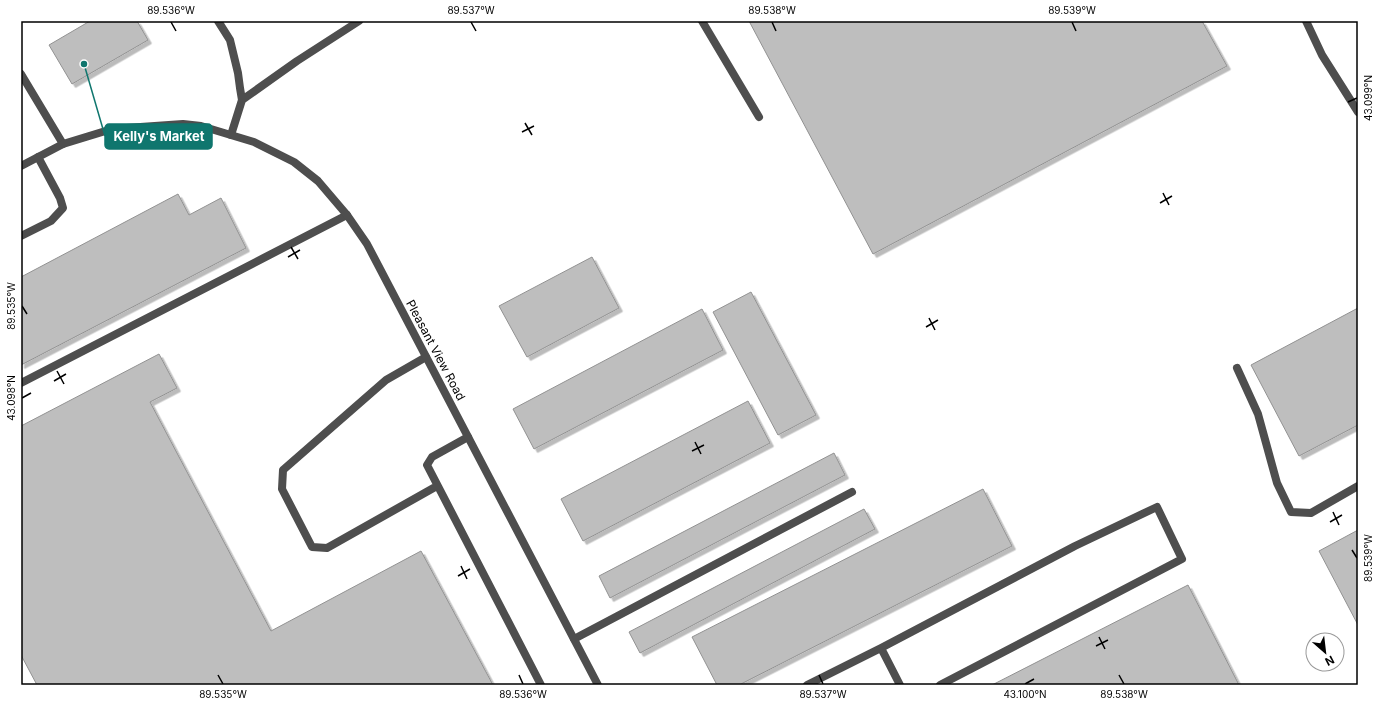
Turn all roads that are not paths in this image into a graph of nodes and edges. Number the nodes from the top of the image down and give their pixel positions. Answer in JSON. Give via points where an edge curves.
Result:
{"nodes":[{"id":1,"x":218,"y":21,"type":"edge"},
{"id":2,"x":359,"y":21,"type":"edge"},
{"id":3,"x":702,"y":21,"type":"edge"},
{"id":4,"x":1306,"y":21,"type":"edge"},
{"id":5,"x":21,"y":74,"type":"edge"},
{"id":6,"x":242,"y":100,"type":"junction"},
{"id":7,"x":1358,"y":112,"type":"edge"},
{"id":8,"x":759,"y":116,"type":"dead end"},
{"id":9,"x":232,"y":135,"type":"junction"},
{"id":10,"x":62,"y":144,"type":"junction"},
{"id":11,"x":38,"y":157,"type":"junction"},
{"id":12,"x":21,"y":166,"type":"edge"},
{"id":13,"x":347,"y":215,"type":"junction"},
{"id":14,"x":21,"y":236,"type":"edge"},
{"id":15,"x":426,"y":357,"type":"junction"},
{"id":16,"x":1237,"y":368,"type":"dead end"},
{"id":17,"x":21,"y":383,"type":"edge"},
{"id":18,"x":468,"y":436,"type":"junction"},
{"id":19,"x":437,"y":486,"type":"junction"},
{"id":20,"x":1358,"y":486,"type":"edge"},
{"id":21,"x":852,"y":492,"type":"dead end"},
{"id":22,"x":574,"y":639,"type":"junction"},
{"id":23,"x":881,"y":648,"type":"junction"},
{"id":24,"x":541,"y":685,"type":"edge"},
{"id":25,"x":598,"y":685,"type":"edge"},
{"id":26,"x":807,"y":685,"type":"edge"},
{"id":27,"x":900,"y":685,"type":"edge"},
{"id":28,"x":940,"y":685,"type":"edge"}],
"edges":[{"from":1,"to":6,"type":"street","via":[[230,40]]},
{"from":2,"to":6,"type":"street"},
{"from":3,"to":8,"type":"street"},
{"from":4,"to":7,"type":"street","via":[[1322,55]]},
{"from":5,"to":10,"type":"street"},
{"from":6,"to":9,"type":"street"},
{"from":9,"to":10,"type":"street","name":"Pleasant View Road","via":[[183,124],[112,129]]},
{"from":9,"to":13,"type":"street","name":"Pleasant View Road","via":[[254,142],[294,162],[318,181]]},
{"from":10,"to":11,"type":"street","name":"Pleasant View Road"},
{"from":11,"to":12,"type":"street","name":"Pleasant View Road"},
{"from":11,"to":14,"type":"street","via":[[63,208],[51,221]]},
{"from":13,"to":15,"type":"street","name":"Pleasant View Road","via":[[367,244]]},
{"from":13,"to":17,"type":"street"},
{"from":15,"to":18,"type":"street","name":"Pleasant View Road"},
{"from":15,"to":19,"type":"street","via":[[386,380],[283,470],[282,489],[312,547],[327,548]]},
{"from":16,"to":20,"type":"street","via":[[1258,414],[1277,483],[1290,512],[1310,513]]},
{"from":18,"to":19,"type":"street","via":[[432,457],[427,466]]},
{"from":18,"to":22,"type":"street","name":"Pleasant View Road"},
{"from":19,"to":24,"type":"street"},
{"from":21,"to":22,"type":"street"},
{"from":22,"to":25,"type":"street","name":"Pleasant View Road"},
{"from":23,"to":26,"type":"street"},
{"from":23,"to":27,"type":"street"},
{"from":23,"to":28,"type":"street","via":[[1075,546],[1157,507],[1182,559]]}]}
